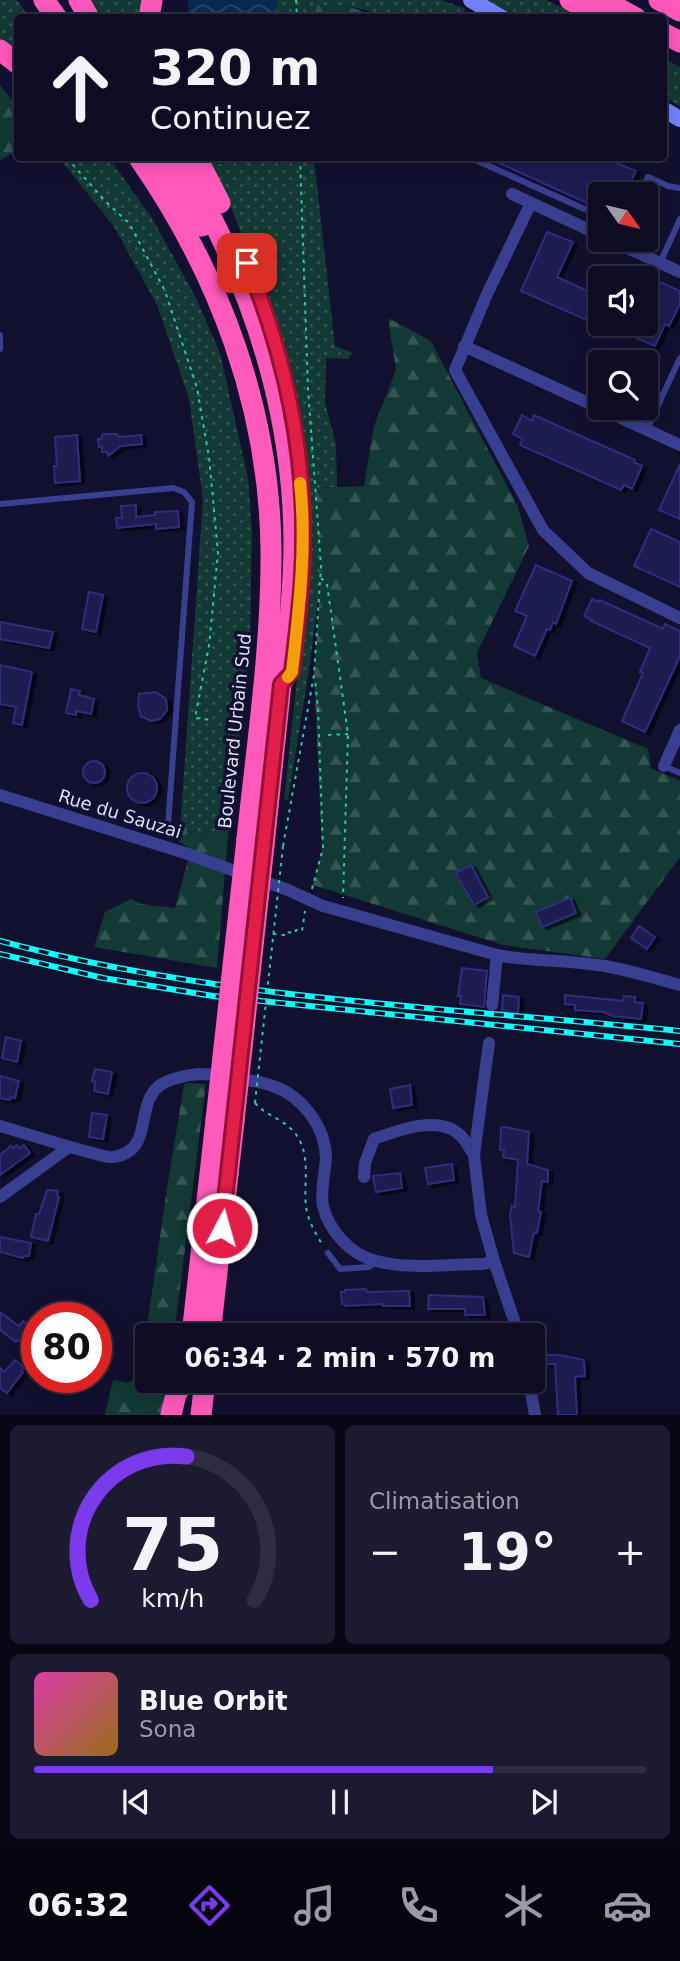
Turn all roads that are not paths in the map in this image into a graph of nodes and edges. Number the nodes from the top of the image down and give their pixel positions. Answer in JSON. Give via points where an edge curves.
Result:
{"nodes":[{"id":1,"x":570,"y":0,"type":"edge"},
{"id":2,"x":603,"y":0,"type":"edge"},
{"id":3,"x":659,"y":0,"type":"edge"},
{"id":4,"x":680,"y":11,"type":"edge"},
{"id":5,"x":596,"y":14,"type":"edge"},
{"id":6,"x":628,"y":14,"type":"edge"},
{"id":7,"x":0,"y":50,"type":"edge"},
{"id":8,"x":14,"y":61,"type":"edge"},
{"id":9,"x":125,"y":161,"type":"edge"},
{"id":10,"x":140,"y":161,"type":"edge"},
{"id":11,"x":160,"y":161,"type":"edge"},
{"id":12,"x":181,"y":161,"type":"edge"},
{"id":13,"x":198,"y":161,"type":"edge"},
{"id":14,"x":478,"y":161,"type":"edge"},
{"id":15,"x":646,"y":182,"type":"edge"},
{"id":16,"x":680,"y":188,"type":"edge"},
{"id":17,"x":512,"y":194,"type":"dead end"},
{"id":18,"x":531,"y":203,"type":"junction"},
{"id":19,"x":588,"y":211,"type":"edge"},
{"id":20,"x":680,"y":219,"type":"edge"},
{"id":21,"x":588,"y":229,"type":"edge"},
{"id":22,"x":191,"y":240,"type":"junction"},
{"id":23,"x":636,"y":252,"type":"edge"},
{"id":24,"x":660,"y":263,"type":"junction"},
{"id":25,"x":680,"y":272,"type":"edge"},
{"id":26,"x":0,"y":335,"type":"edge"},
{"id":27,"x":464,"y":346,"type":"junction"},
{"id":28,"x":0,"y":349,"type":"edge"},
{"id":29,"x":680,"y":358,"type":"edge"},
{"id":30,"x":647,"y":430,"type":"junction"},
{"id":31,"x":680,"y":445,"type":"edge"},
{"id":32,"x":0,"y":503,"type":"edge"},
{"id":33,"x":680,"y":618,"type":"edge"},
{"id":34,"x":281,"y":684,"type":"junction"},
{"id":35,"x":680,"y":730,"type":"edge"},
{"id":36,"x":664,"y":766,"type":"joint"},
{"id":37,"x":680,"y":773,"type":"edge"},
{"id":38,"x":0,"y":795,"type":"edge"},
{"id":39,"x":168,"y":824,"type":"dead end"},
{"id":40,"x":264,"y":843,"type":"junction"},
{"id":41,"x":497,"y":955,"type":"junction"},
{"id":42,"x":680,"y":985,"type":"edge"},
{"id":43,"x":492,"y":1005,"type":"dead end"},
{"id":44,"x":489,"y":1043,"type":"dead end"},
{"id":45,"x":225,"y":1120,"type":"junction"},
{"id":46,"x":0,"y":1126,"type":"edge"},
{"id":47,"x":69,"y":1147,"type":"junction"},
{"id":48,"x":474,"y":1155,"type":"junction"},
{"id":49,"x":364,"y":1177,"type":"dead end"},
{"id":50,"x":0,"y":1197,"type":"edge"},
{"id":51,"x":328,"y":1253,"type":"road end"},
{"id":52,"x":376,"y":1261,"type":"junction"},
{"id":53,"x":494,"y":1261,"type":"junction"},
{"id":54,"x":194,"y":1323,"type":"edge"},
{"id":55,"x":211,"y":1323,"type":"edge"},
{"id":56,"x":515,"y":1323,"type":"edge"},
{"id":57,"x":177,"y":1393,"type":"edge"},
{"id":58,"x":185,"y":1393,"type":"edge"},
{"id":59,"x":204,"y":1393,"type":"edge"},
{"id":60,"x":531,"y":1393,"type":"edge"},
{"id":61,"x":171,"y":1415,"type":"edge"},
{"id":62,"x":183,"y":1415,"type":"edge"},
{"id":63,"x":201,"y":1415,"type":"edge"},
{"id":64,"x":536,"y":1415,"type":"edge"}],
"edges":[{"from":1,"to":5,"type":"highway"},
{"from":2,"to":6,"type":"highway"},
{"from":3,"to":4,"type":"highway"},
{"from":7,"to":8,"type":"highway"},
{"from":9,"to":22,"type":"highway"},
{"from":10,"to":22,"type":"highway","name":"Boulevard Urbain Sud"},
{"from":11,"to":34,"type":"highway","via":[[223,266],[249,333],[266,396],[285,520]]},
{"from":12,"to":34,"type":"highway","via":[[211,214],[253,311],[282,427],[292,489],[294,544]]},
{"from":13,"to":34,"type":"highway","via":[[269,323],[294,432],[302,500],[302,569],[292,672]]},
{"from":14,"to":19,"type":"lane"},
{"from":15,"to":16,"type":"lane","via":[[648,177]]},
{"from":17,"to":18,"type":"street"},
{"from":18,"to":21,"type":"street"},
{"from":18,"to":27,"type":"street"},
{"from":20,"to":24,"type":"lane"},
{"from":22,"to":40,"type":"highway","name":"Boulevard Urbain Sud","via":[[215,289],[245,373],[268,491],[271,546]]},
{"from":23,"to":24,"type":"street"},
{"from":24,"to":25,"type":"street"},
{"from":26,"to":28,"type":"lane"},
{"from":27,"to":30,"type":"street"},
{"from":27,"to":33,"type":"street","via":[[455,370],[543,530],[588,573]]},
{"from":29,"to":30,"type":"lane"},
{"from":30,"to":31,"type":"street"},
{"from":32,"to":39,"type":"lane","via":[[173,488],[192,502]]},
{"from":34,"to":40,"type":"highway","name":"Boulevard Urbain Sud"},
{"from":35,"to":36,"type":"street"},
{"from":36,"to":37,"type":"lane"},
{"from":38,"to":41,"type":"street","name":"Rue du Sauzai","via":[[185,853],[307,905]]},
{"from":40,"to":45,"type":"highway","name":"Boulevard Urbain Sud","bridge":true},
{"from":41,"to":42,"type":"street","name":"Rue du Sauzai","via":[[593,964]]},
{"from":41,"to":43,"type":"street"},
{"from":44,"to":48,"type":"street"},
{"from":45,"to":54,"type":"highway","name":"Boulevard Urbain Sud"},
{"from":45,"to":55,"type":"highway","name":"Boulevard Urbain Sud"},
{"from":46,"to":47,"type":"street"},
{"from":47,"to":50,"type":"street"},
{"from":47,"to":52,"type":"street","bridge":true,"via":[[111,1157],[131,1150],[138,1141],[148,1102],[158,1087],[176,1078],[200,1074],[272,1085],[302,1103],[320,1128],[326,1155],[322,1205],[332,1227],[345,1243]]},
{"from":48,"to":49,"type":"street","via":[[461,1135],[445,1126],[397,1131],[374,1139]]},
{"from":48,"to":53,"type":"street","via":[[481,1215]]},
{"from":51,"to":52,"type":"lane","via":[[340,1269],[369,1267]]},
{"from":52,"to":53,"type":"street","via":[[405,1265]]},
{"from":53,"to":56,"type":"street"},
{"from":57,"to":61,"type":"highway"},
{"from":58,"to":62,"type":"highway"},
{"from":59,"to":63,"type":"highway"},
{"from":60,"to":64,"type":"street"}]}
